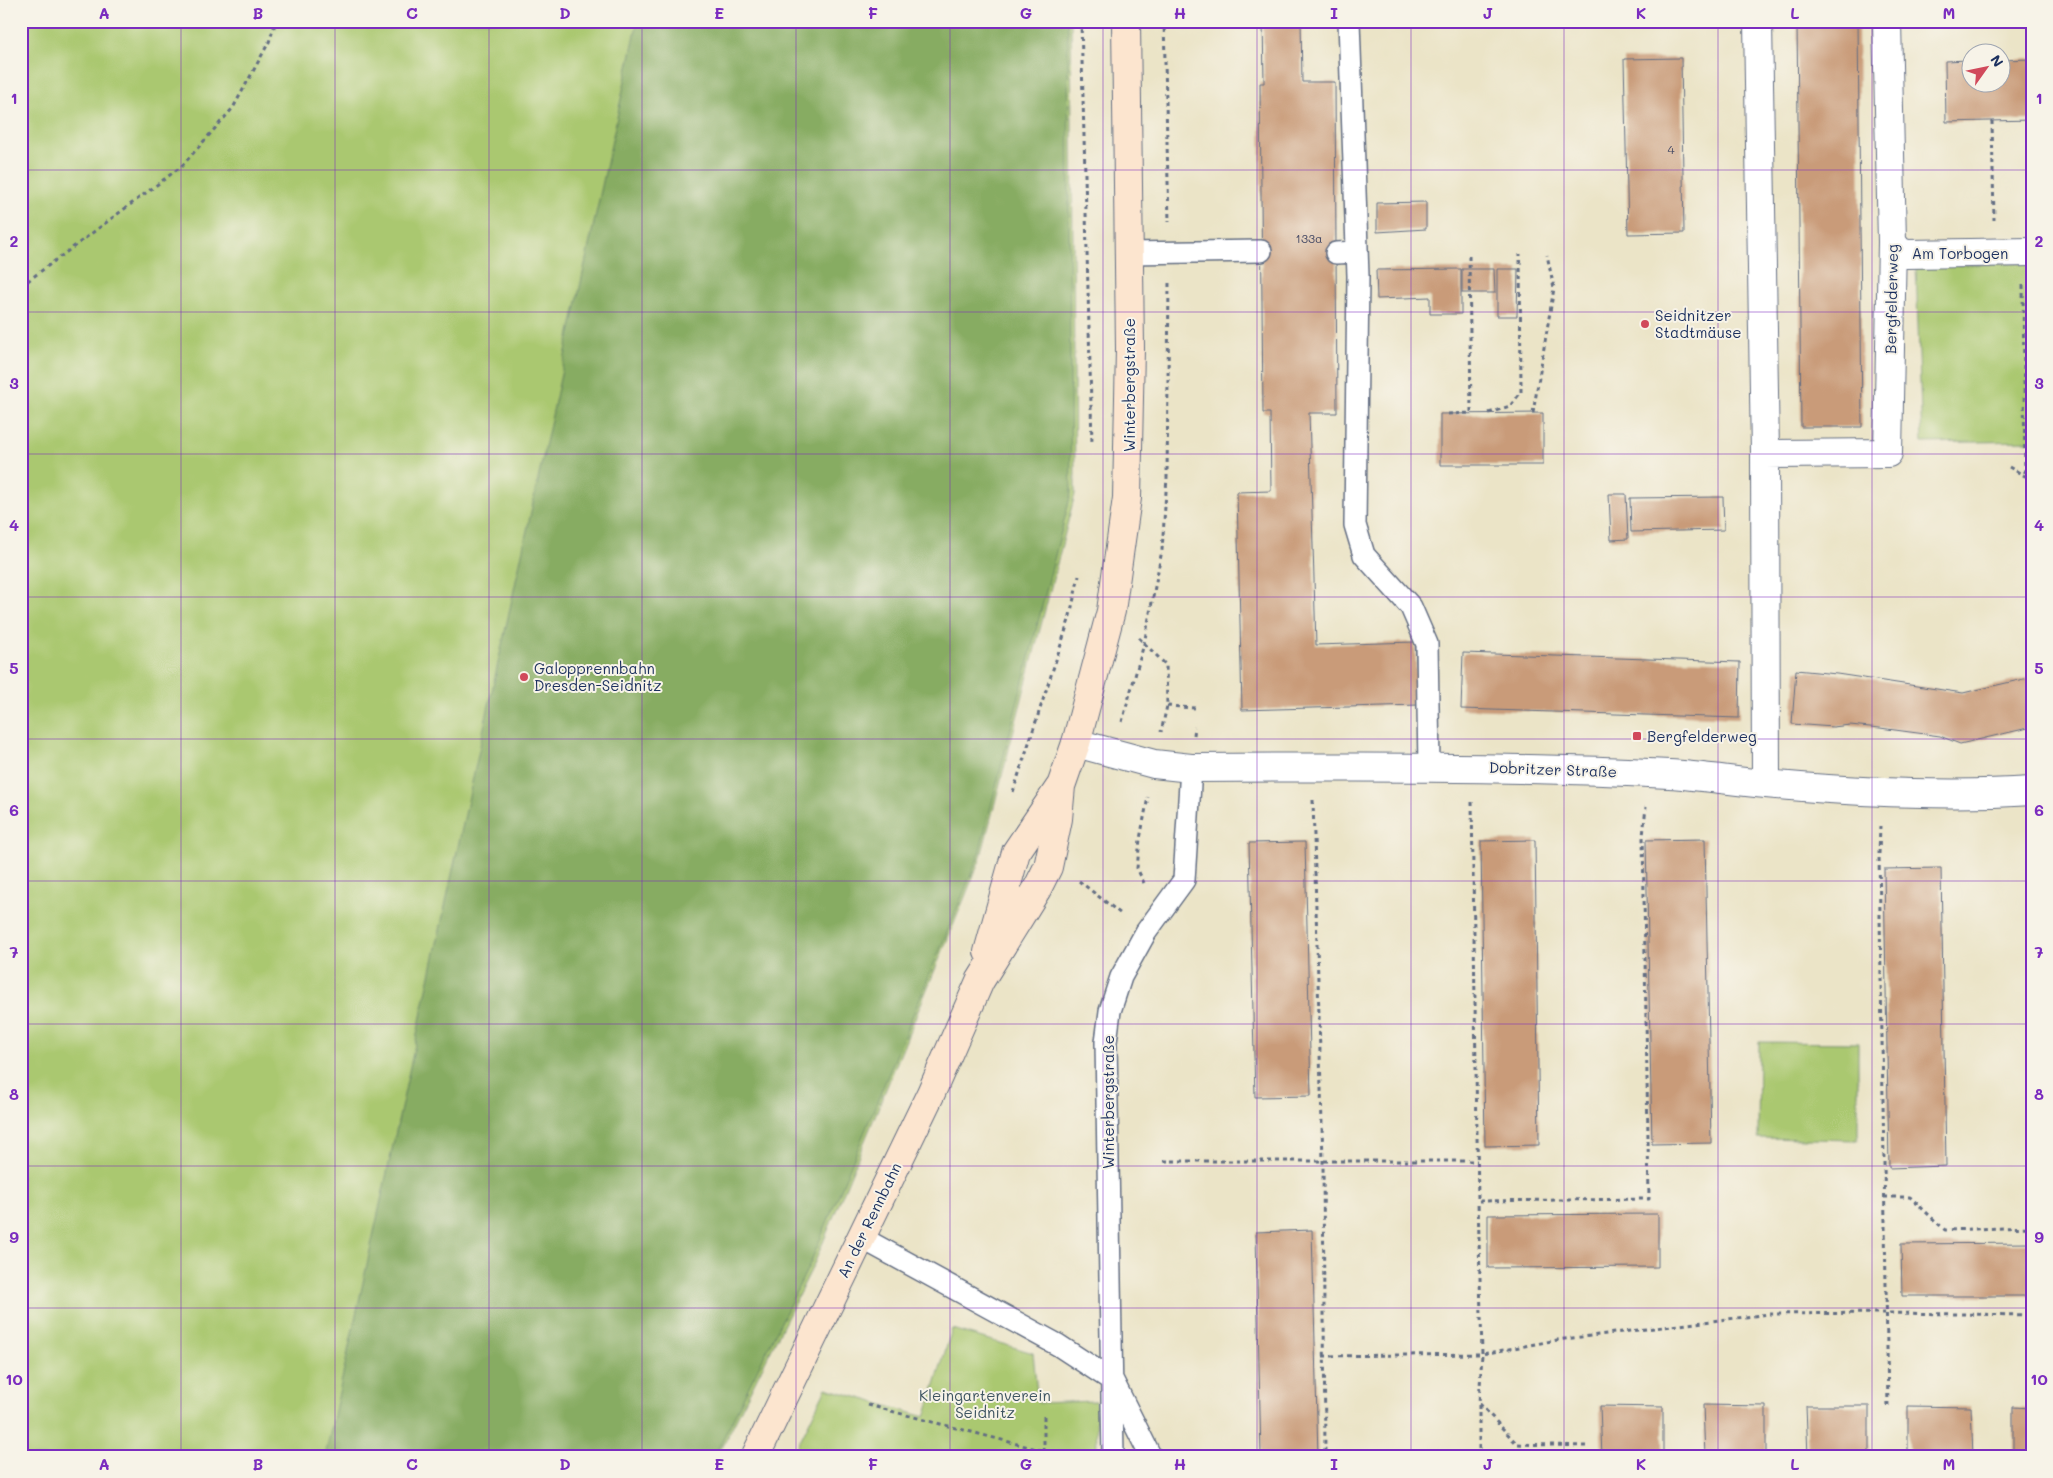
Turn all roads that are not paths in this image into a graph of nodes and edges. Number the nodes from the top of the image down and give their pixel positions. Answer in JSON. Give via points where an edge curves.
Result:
{"nodes":[{"id":1,"x":1126,"y":21,"type":"edge"},
{"id":2,"x":1349,"y":21,"type":"edge"},
{"id":3,"x":1758,"y":21,"type":"edge"},
{"id":4,"x":1887,"y":21,"type":"edge"},
{"id":5,"x":1892,"y":242,"type":"junction"},
{"id":6,"x":1261,"y":251,"type":"dead end"},
{"id":7,"x":1357,"y":252,"type":"junction"},
{"id":8,"x":2027,"y":252,"type":"edge"},
{"id":9,"x":1129,"y":253,"type":"junction"},
{"id":10,"x":1336,"y":253,"type":"dead end"},
{"id":11,"x":1765,"y":454,"type":"junction"},
{"id":12,"x":1076,"y":743,"type":"junction"},
{"id":13,"x":1429,"y":766,"type":"junction"},
{"id":14,"x":1191,"y":768,"type":"junction"},
{"id":15,"x":1766,"y":784,"type":"junction"},
{"id":16,"x":1061,"y":786,"type":"junction"},
{"id":17,"x":2032,"y":792,"type":"edge"},
{"id":18,"x":980,"y":981,"type":"junction"},
{"id":19,"x":860,"y":1237,"type":"junction"},
{"id":20,"x":1113,"y":1381,"type":"junction"},
{"id":21,"x":755,"y":1457,"type":"edge"},
{"id":22,"x":1113,"y":1457,"type":"edge"},
{"id":23,"x":1151,"y":1457,"type":"edge"}],
"edges":[{"from":1,"to":9,"type":"main road","name":"Winterbergstraße"},
{"from":2,"to":7,"type":"lane"},
{"from":3,"to":11,"type":"street"},
{"from":4,"to":5,"type":"street","name":"Bergfelderweg"},
{"from":5,"to":8,"type":"street","name":"Am Torbogen","via":[[1899,251],[1907,254]]},
{"from":5,"to":11,"type":"street","name":"Bergfelderweg","via":[[1888,453]]},
{"from":6,"to":9,"type":"lane"},
{"from":7,"to":10,"type":"lane"},
{"from":7,"to":13,"type":"lane","via":[[1355,525],[1364,555],[1411,607],[1427,644]]},
{"from":9,"to":12,"type":"main road","name":"Winterbergstraße","via":[[1127,498],[1112,611]]},
{"from":11,"to":15,"type":"street"},
{"from":12,"to":14,"type":"street","name":"Dobritzer Straße","via":[[1154,764]]},
{"from":12,"to":16,"type":"main road","name":"An der Rennbahn"},
{"from":13,"to":14,"type":"street","name":"Dobritzer Straße"},
{"from":13,"to":15,"type":"street","name":"Dobritzer Straße","via":[[1695,776]]},
{"from":14,"to":20,"type":"lane","name":"Winterbergstraße","via":[[1184,880],[1146,932],[1121,977],[1110,1011],[1106,1042]]},
{"from":15,"to":17,"type":"street","name":"Dobritzer Straße","via":[[1882,793],[1976,795]]},
{"from":16,"to":18,"type":"main road","name":"An der Rennbahn","via":[[1016,852]]},
{"from":16,"to":18,"type":"main road","name":"An der Rennbahn","via":[[1048,867]]},
{"from":18,"to":19,"type":"main road","name":"An der Rennbahn","via":[[931,1093]]},
{"from":19,"to":20,"type":"lane","via":[[1058,1345]]},
{"from":19,"to":21,"type":"main road","name":"An der Rennbahn"},
{"from":20,"to":22,"type":"lane","name":"Winterbergstraße"},
{"from":20,"to":23,"type":"lane"}]}
